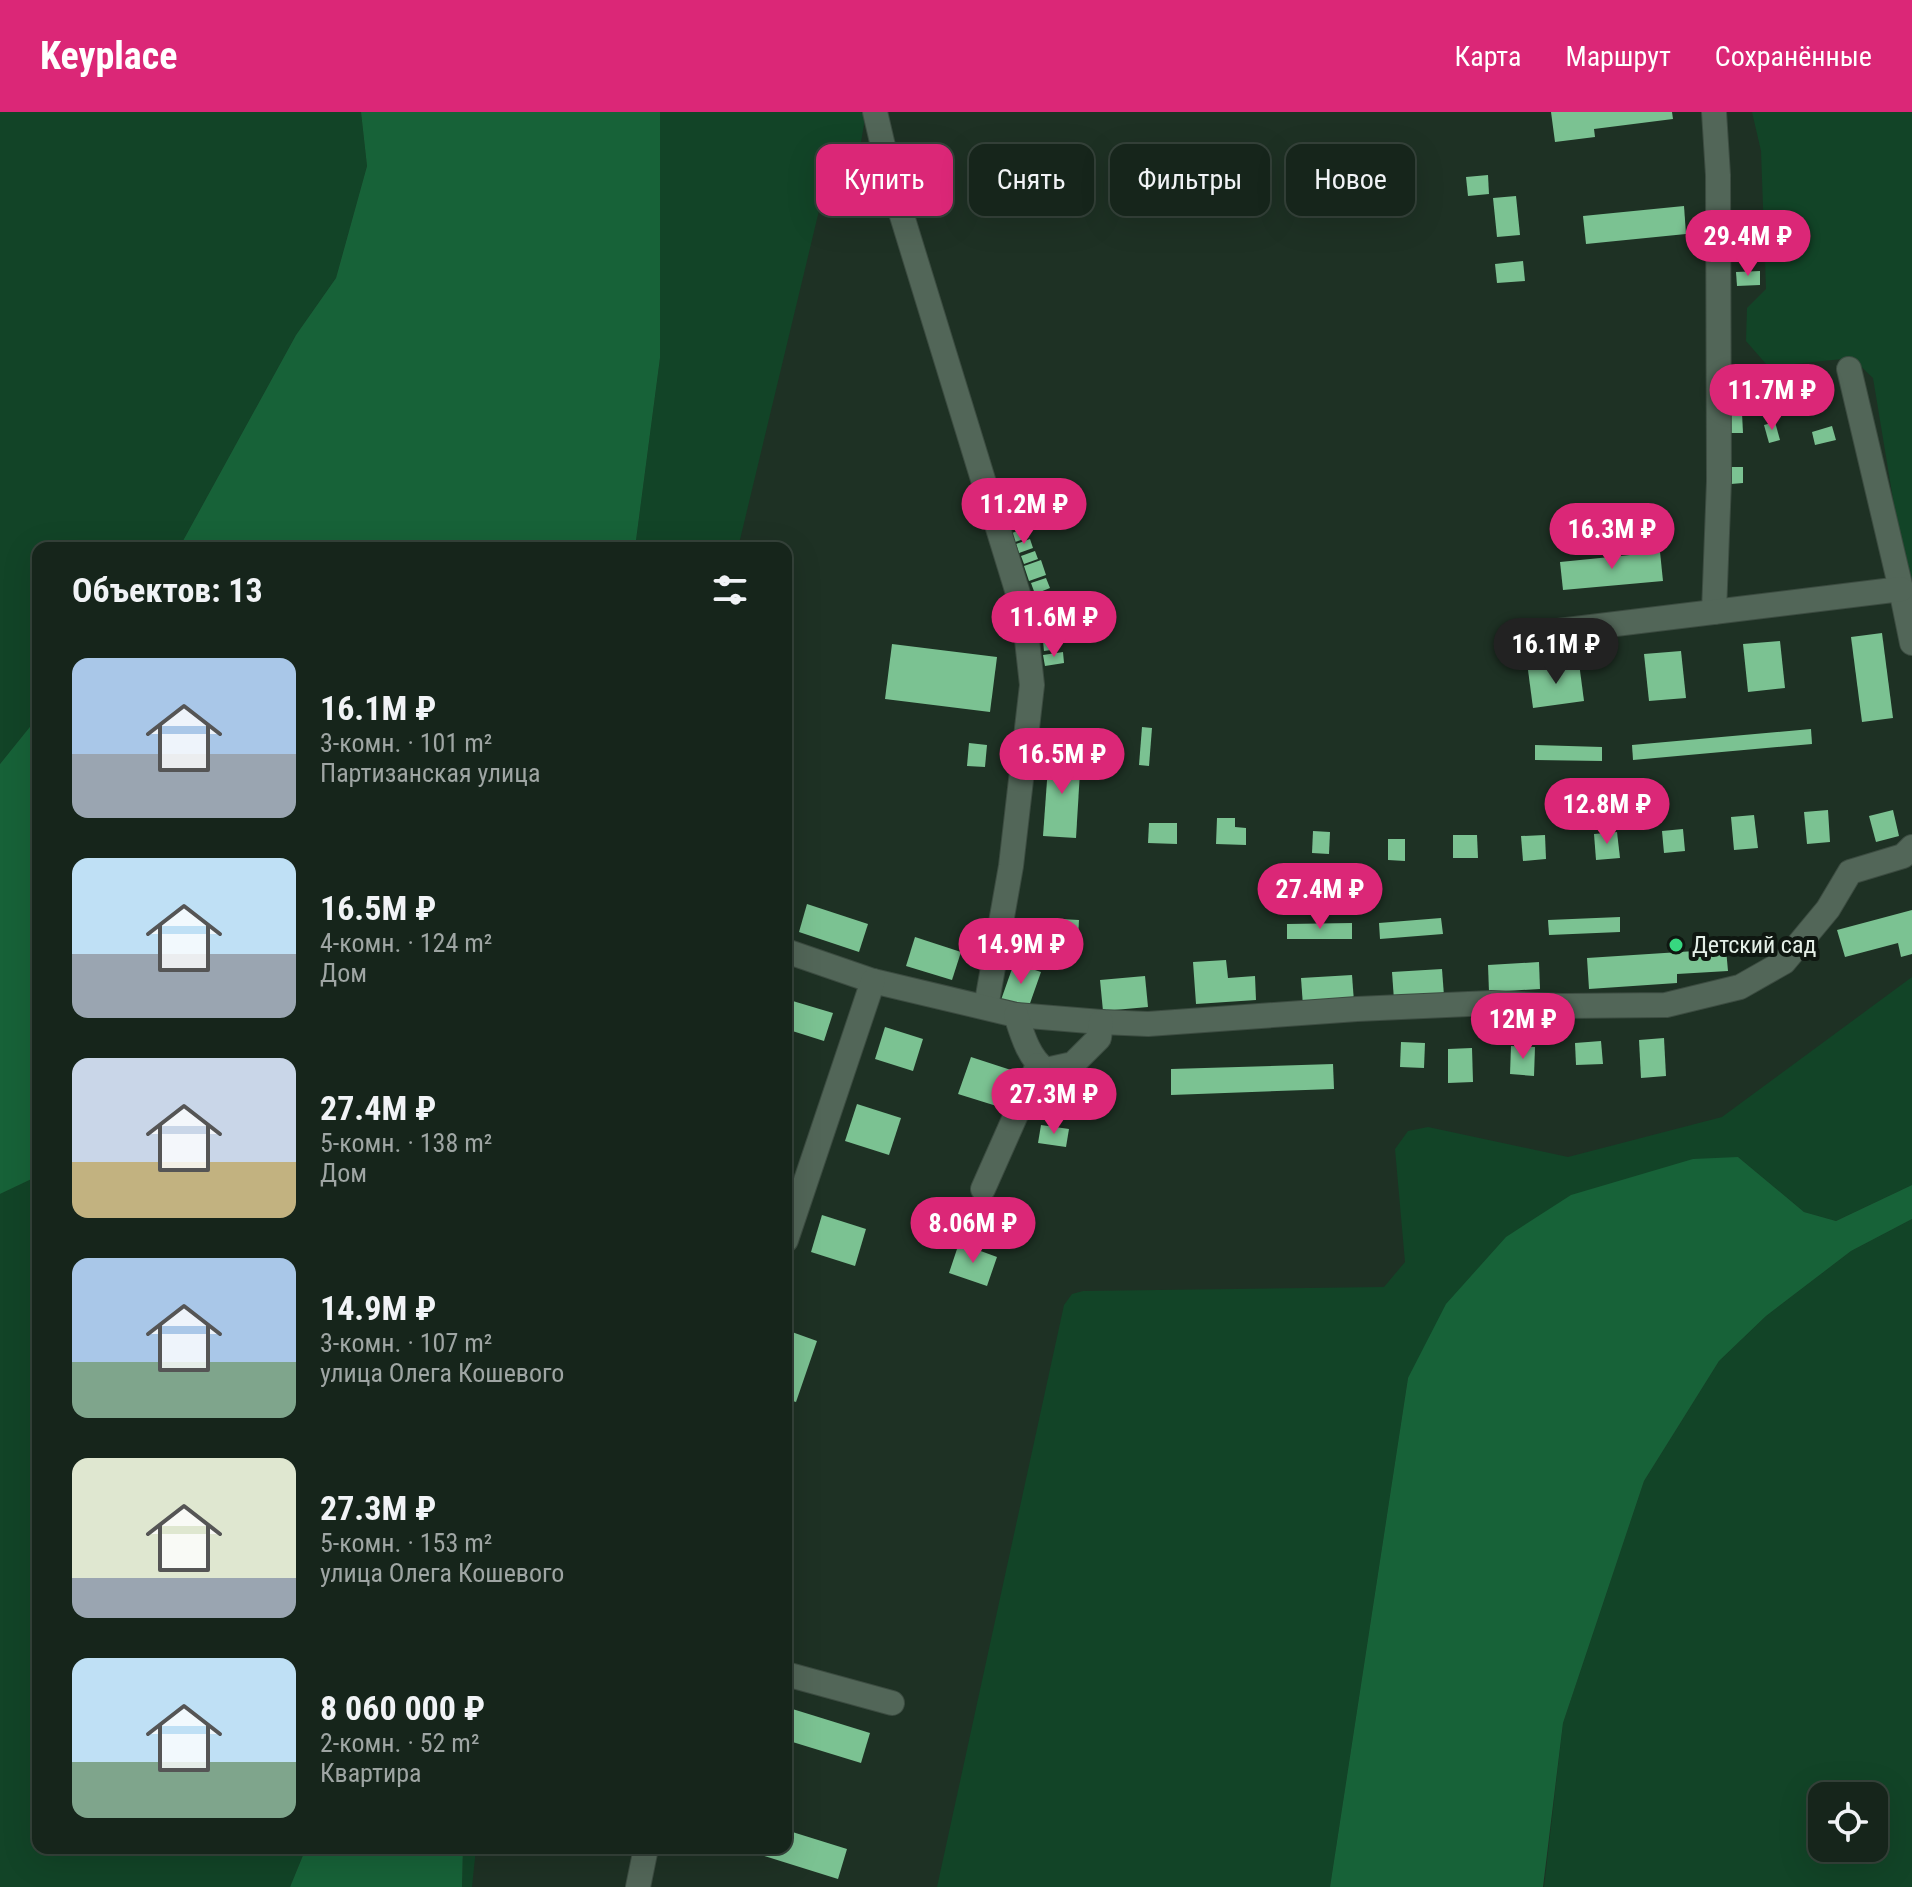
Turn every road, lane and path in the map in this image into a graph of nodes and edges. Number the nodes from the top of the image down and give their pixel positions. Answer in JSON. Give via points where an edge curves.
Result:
{"nodes":[{"id":1,"x":875,"y":112,"type":"edge"},
{"id":2,"x":1714,"y":112,"type":"edge"},
{"id":3,"x":1849,"y":369,"type":"dead end"},
{"id":4,"x":1901,"y":589,"type":"junction"},
{"id":5,"x":1714,"y":612,"type":"junction"},
{"id":6,"x":1542,"y":633,"type":"dead end"},
{"id":7,"x":1912,"y":643,"type":"edge"},
{"id":8,"x":1909,"y":857,"type":"edge"},
{"id":9,"x":792,"y":953,"type":"edge"},
{"id":10,"x":873,"y":981,"type":"junction"},
{"id":11,"x":986,"y":1007,"type":"junction"},
{"id":12,"x":1016,"y":1015,"type":"junction"},
{"id":13,"x":1101,"y":1022,"type":"junction"},
{"id":14,"x":1038,"y":1065,"type":"junction"},
{"id":15,"x":983,"y":1189,"type":"dead end"},
{"id":16,"x":792,"y":1222,"type":"edge"},
{"id":17,"x":792,"y":1676,"type":"edge"},
{"id":18,"x":892,"y":1703,"type":"dead end"},
{"id":19,"x":645,"y":1854,"type":"edge"},
{"id":20,"x":638,"y":1887,"type":"edge"}],
"edges":[{"from":1,"to":11,"type":"street","via":[[891,180],[1024,613],[1032,685],[1011,866]]},
{"from":2,"to":5,"type":"street","via":[[1719,481]]},
{"from":3,"to":4,"type":"street"},
{"from":4,"to":5,"type":"street"},
{"from":4,"to":7,"type":"street"},
{"from":5,"to":6,"type":"street"},
{"from":8,"to":13,"type":"street","via":[[1850,872],[1828,909],[1784,962],[1740,987],[1666,1005],[1491,1003],[1148,1024]]},
{"from":9,"to":10,"type":"street"},
{"from":10,"to":11,"type":"street"},
{"from":10,"to":16,"type":"street"},
{"from":11,"to":12,"type":"street"},
{"from":12,"to":13,"type":"street"},
{"from":12,"to":14,"type":"street"},
{"from":13,"to":14,"type":"street","via":[[1099,1038],[1073,1064],[1046,1070]]},
{"from":14,"to":15,"type":"street"},
{"from":17,"to":18,"type":"street"},
{"from":19,"to":20,"type":"street"}]}
